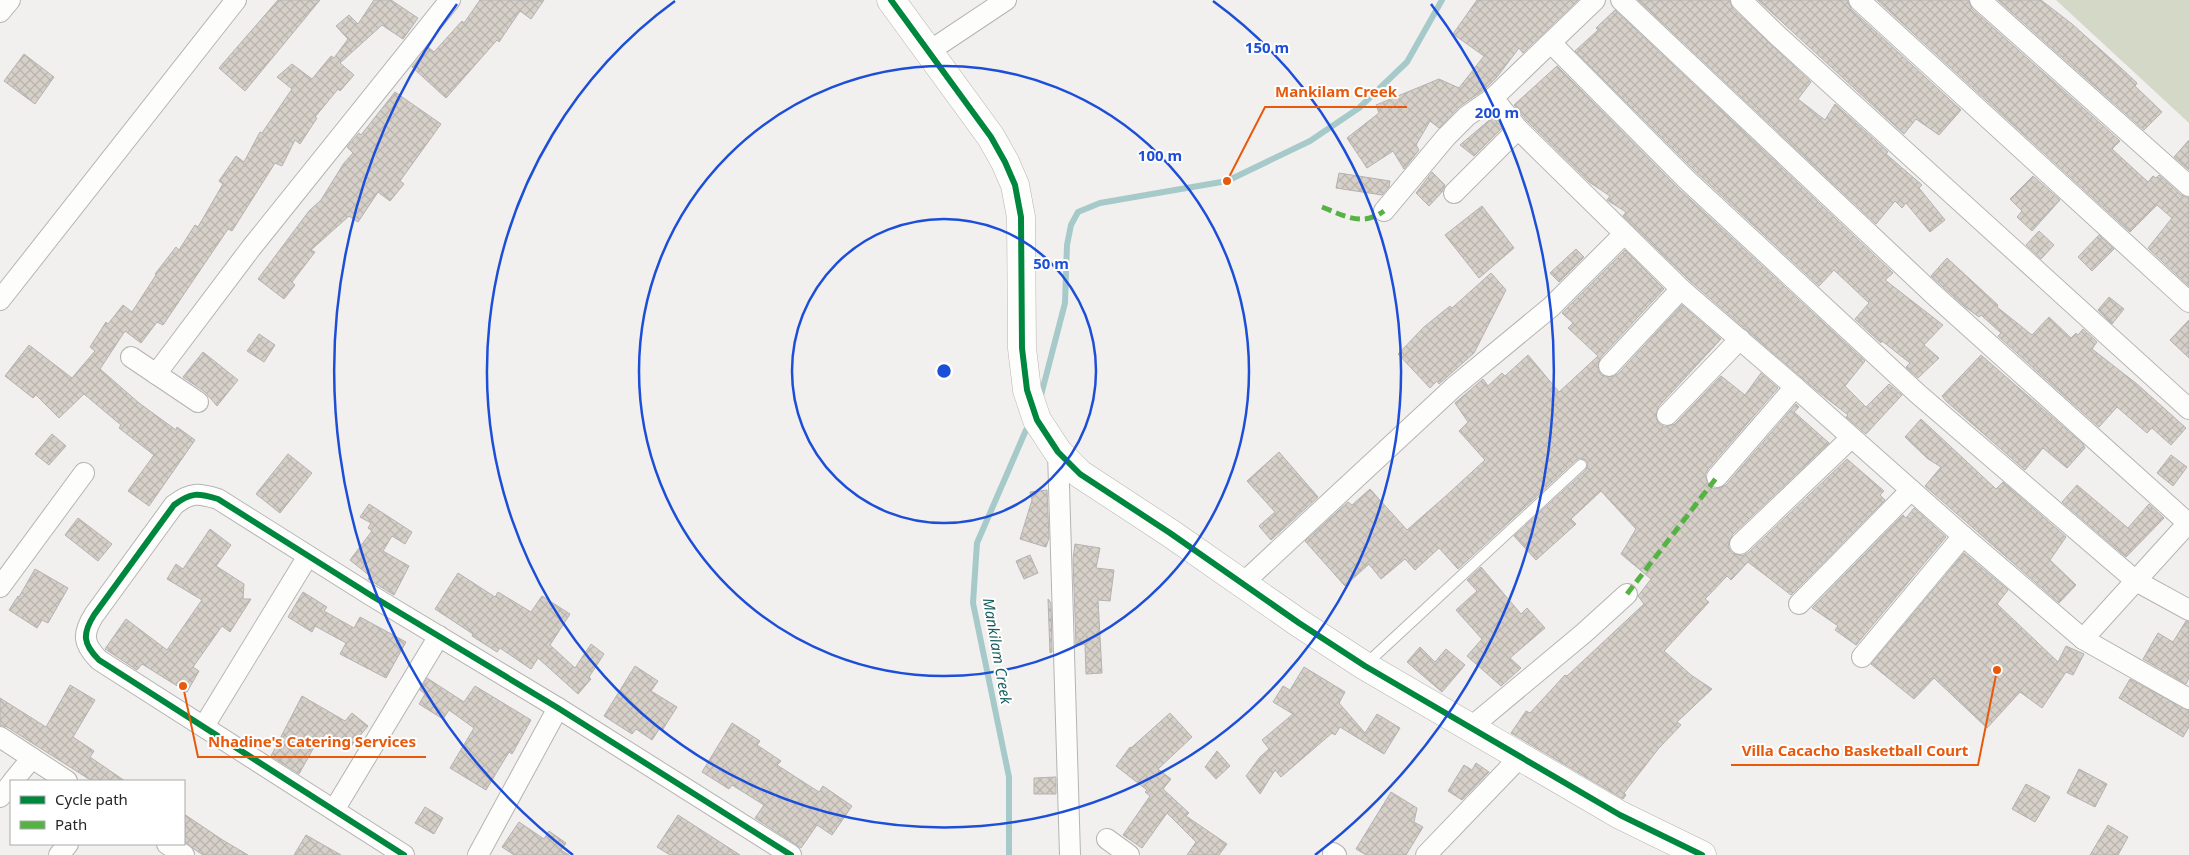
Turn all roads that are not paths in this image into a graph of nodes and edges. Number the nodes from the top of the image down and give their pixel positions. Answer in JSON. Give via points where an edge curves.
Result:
{"nodes":[{"id":1,"x":10,"y":0,"type":"edge"},
{"id":2,"x":236,"y":0,"type":"edge"},
{"id":3,"x":450,"y":0,"type":"edge"},
{"id":4,"x":891,"y":0,"type":"edge"},
{"id":5,"x":1006,"y":0,"type":"edge"},
{"id":6,"x":1595,"y":0,"type":"edge"},
{"id":7,"x":1621,"y":0,"type":"edge"},
{"id":8,"x":1742,"y":0,"type":"edge"},
{"id":9,"x":1859,"y":0,"type":"edge"},
{"id":10,"x":1980,"y":0,"type":"edge"},
{"id":11,"x":0,"y":12,"type":"edge"},
{"id":12,"x":1551,"y":43,"type":"junction"},
{"id":13,"x":928,"y":52,"type":"junction"},
{"id":14,"x":1493,"y":98,"type":"junction"},
{"id":15,"x":1518,"y":129,"type":"junction"},
{"id":16,"x":2189,"y":186,"type":"edge"},
{"id":17,"x":1454,"y":193,"type":"dead end"},
{"id":18,"x":1384,"y":211,"type":"dead end"},
{"id":19,"x":1624,"y":234,"type":"junction"},
{"id":20,"x":1681,"y":289,"type":"junction"},
{"id":21,"x":0,"y":300,"type":"edge"},
{"id":22,"x":2189,"y":302,"type":"edge"},
{"id":23,"x":1740,"y":339,"type":"junction"},
{"id":24,"x":131,"y":357,"type":"dead end"},
{"id":25,"x":1609,"y":366,"type":"dead end"},
{"id":26,"x":156,"y":374,"type":"junction"},
{"id":27,"x":1795,"y":387,"type":"junction"},
{"id":28,"x":198,"y":402,"type":"dead end"},
{"id":29,"x":2189,"y":409,"type":"edge"},
{"id":30,"x":1667,"y":415,"type":"dead end"},
{"id":31,"x":1851,"y":438,"type":"junction"},
{"id":32,"x":1058,"y":452,"type":"junction"},
{"id":33,"x":1581,"y":465,"type":"dead end"},
{"id":34,"x":84,"y":473,"type":"dead end"},
{"id":35,"x":1717,"y":477,"type":"dead end"},
{"id":36,"x":1911,"y":490,"type":"junction"},
{"id":37,"x":2189,"y":523,"type":"edge"},
{"id":38,"x":1963,"y":536,"type":"junction"},
{"id":39,"x":1740,"y":544,"type":"dead end"},
{"id":40,"x":308,"y":556,"type":"junction"},
{"id":41,"x":2136,"y":581,"type":"junction"},
{"id":42,"x":1242,"y":584,"type":"junction"},
{"id":43,"x":0,"y":587,"type":"edge"},
{"id":44,"x":1627,"y":594,"type":"dead end"},
{"id":45,"x":1799,"y":604,"type":"dead end"},
{"id":46,"x":2189,"y":610,"type":"edge"},
{"id":47,"x":439,"y":636,"type":"junction"},
{"id":48,"x":2082,"y":639,"type":"junction"},
{"id":49,"x":1862,"y":657,"type":"dead end"},
{"id":50,"x":1365,"y":666,"type":"junction"},
{"id":51,"x":2189,"y":699,"type":"edge"},
{"id":52,"x":558,"y":708,"type":"junction"},
{"id":53,"x":204,"y":726,"type":"junction"},
{"id":54,"x":1470,"y":728,"type":"junction"},
{"id":55,"x":0,"y":738,"type":"edge"},
{"id":56,"x":1520,"y":757,"type":"junction"},
{"id":57,"x":32,"y":758,"type":"junction"},
{"id":58,"x":14,"y":780,"type":"edge"},
{"id":59,"x":65,"y":780,"type":"edge"},
{"id":60,"x":10,"y":785,"type":"edge"},
{"id":61,"x":0,"y":798,"type":"edge"},
{"id":62,"x":334,"y":810,"type":"junction"},
{"id":63,"x":1107,"y":839,"type":"dead end"},
{"id":64,"x":67,"y":845,"type":"edge"},
{"id":65,"x":59,"y":855,"type":"edge"},
{"id":66,"x":404,"y":855,"type":"edge"},
{"id":67,"x":478,"y":855,"type":"edge"},
{"id":68,"x":791,"y":855,"type":"edge"},
{"id":69,"x":1070,"y":855,"type":"edge"},
{"id":70,"x":1129,"y":855,"type":"edge"},
{"id":71,"x":1426,"y":855,"type":"edge"},
{"id":72,"x":1702,"y":855,"type":"edge"}],
"edges":[{"from":1,"to":11,"type":"street"},
{"from":2,"to":21,"type":"street"},
{"from":3,"to":26,"type":"street","via":[[251,248]]},
{"from":4,"to":13,"type":"street"},
{"from":5,"to":13,"type":"street"},
{"from":6,"to":12,"type":"street"},
{"from":7,"to":37,"type":"street","via":[[1932,292]]},
{"from":8,"to":29,"type":"street"},
{"from":9,"to":22,"type":"street"},
{"from":10,"to":16,"type":"street"},
{"from":12,"to":14,"type":"street"},
{"from":12,"to":41,"type":"street","via":[[1687,180],[1911,387]]},
{"from":13,"to":32,"type":"street","via":[[991,137],[1015,185],[1021,217],[1022,348],[1027,390],[1037,420]]},
{"from":14,"to":15,"type":"street"},
{"from":14,"to":18,"type":"street","via":[[1467,116],[1446,137]]},
{"from":15,"to":17,"type":"street"},
{"from":15,"to":19,"type":"street"},
{"from":19,"to":20,"type":"street"},
{"from":19,"to":42,"type":"street","via":[[1551,307],[1454,387]]},
{"from":20,"to":23,"type":"street"},
{"from":20,"to":25,"type":"street"},
{"from":23,"to":27,"type":"street"},
{"from":23,"to":30,"type":"street"},
{"from":24,"to":26,"type":"street"},
{"from":26,"to":28,"type":"street"},
{"from":27,"to":31,"type":"street"},
{"from":27,"to":35,"type":"street"},
{"from":31,"to":36,"type":"street"},
{"from":31,"to":39,"type":"street"},
{"from":32,"to":42,"type":"street","via":[[1080,474]]},
{"from":32,"to":69,"type":"street"},
{"from":33,"to":50,"type":"lane"},
{"from":34,"to":43,"type":"street"},
{"from":36,"to":38,"type":"street"},
{"from":36,"to":45,"type":"street"},
{"from":37,"to":41,"type":"street"},
{"from":38,"to":48,"type":"street"},
{"from":38,"to":49,"type":"street"},
{"from":40,"to":47,"type":"street"},
{"from":40,"to":53,"type":"street"},
{"from":40,"to":53,"type":"street","via":[[218,499],[202,494],[187,495],[174,505],[87,626],[85,639],[89,650],[99,660]]},
{"from":41,"to":46,"type":"street"},
{"from":41,"to":48,"type":"street"},
{"from":42,"to":50,"type":"street"},
{"from":44,"to":54,"type":"street"},
{"from":47,"to":52,"type":"street"},
{"from":47,"to":62,"type":"street"},
{"from":48,"to":51,"type":"street"},
{"from":50,"to":54,"type":"street"},
{"from":52,"to":67,"type":"street"},
{"from":52,"to":68,"type":"street"},
{"from":53,"to":62,"type":"street"},
{"from":54,"to":56,"type":"street"},
{"from":55,"to":57,"type":"street"},
{"from":56,"to":71,"type":"street"},
{"from":56,"to":72,"type":"street","via":[[1620,815]]},
{"from":57,"to":58,"type":"street"},
{"from":57,"to":59,"type":"street"},
{"from":60,"to":61,"type":"street"},
{"from":62,"to":66,"type":"street"},
{"from":63,"to":70,"type":"street"},
{"from":64,"to":65,"type":"street"}]}
